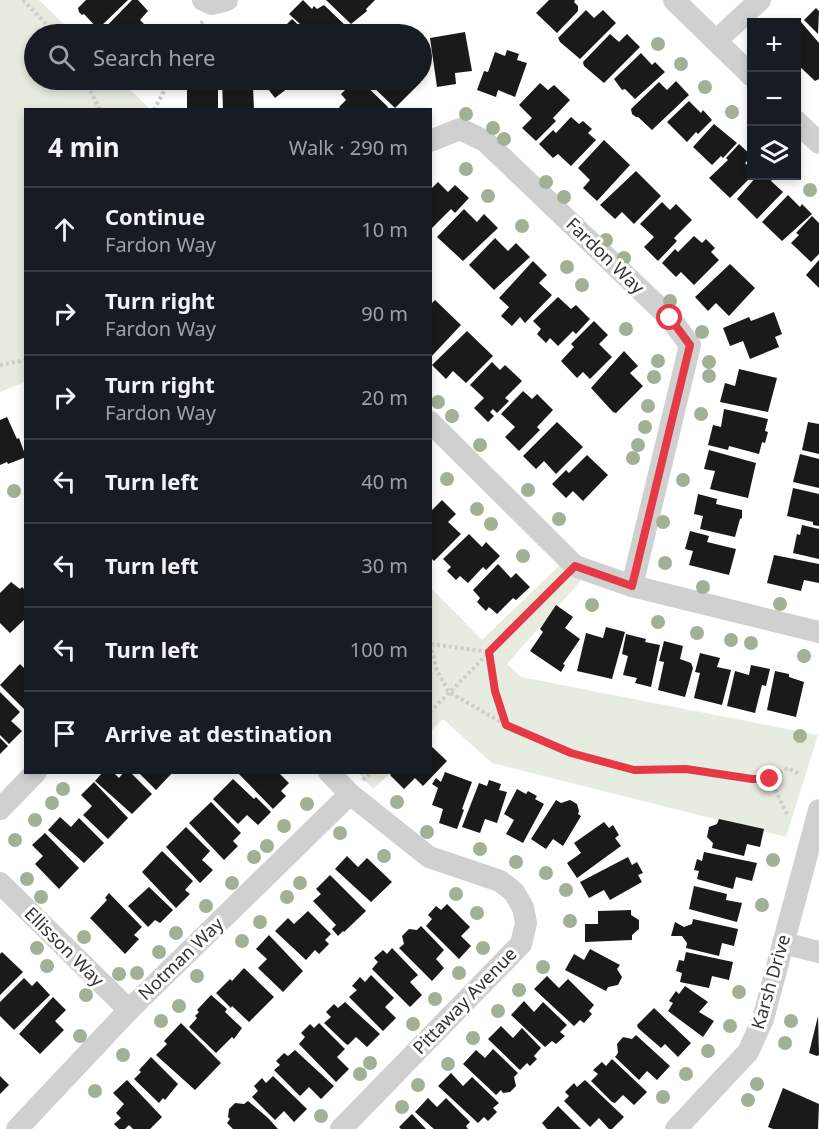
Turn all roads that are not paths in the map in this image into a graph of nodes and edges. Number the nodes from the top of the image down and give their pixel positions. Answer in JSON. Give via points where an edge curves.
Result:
{"nodes":[{"id":1,"x":203,"y":0,"type":"edge"},
{"id":2,"x":227,"y":0,"type":"edge"},
{"id":3,"x":674,"y":0,"type":"edge"},
{"id":4,"x":760,"y":0,"type":"edge"},
{"id":5,"x":716,"y":41,"type":"junction"},
{"id":6,"x":748,"y":72,"type":"edge"},
{"id":7,"x":801,"y":126,"type":"edge"},
{"id":8,"x":432,"y":140,"type":"edge"},
{"id":9,"x":819,"y":143,"type":"edge"},
{"id":10,"x":432,"y":424,"type":"edge"},
{"id":11,"x":632,"y":586,"type":"junction"},
{"id":12,"x":819,"y":632,"type":"edge"},
{"id":13,"x":34,"y":774,"type":"edge"},
{"id":14,"x":331,"y":774,"type":"edge"},
{"id":15,"x":350,"y":794,"type":"junction"},
{"id":16,"x":0,"y":809,"type":"edge"},
{"id":17,"x":819,"y":810,"type":"edge"},
{"id":18,"x":0,"y":883,"type":"edge"},
{"id":19,"x":783,"y":943,"type":"junction"},
{"id":20,"x":819,"y":952,"type":"edge"},
{"id":21,"x":129,"y":1010,"type":"junction"},
{"id":22,"x":16,"y":1129,"type":"edge"},
{"id":23,"x":341,"y":1129,"type":"edge"},
{"id":24,"x":676,"y":1129,"type":"edge"}],
"edges":[{"from":1,"to":2,"type":"street","via":[[212,4]]},
{"from":3,"to":5,"type":"street"},
{"from":4,"to":5,"type":"street"},
{"from":5,"to":6,"type":"street"},
{"from":7,"to":9,"type":"street"},
{"from":8,"to":11,"type":"street","name":"Fardon Way","via":[[460,129],[485,141],[670,318],[690,345]]},
{"from":10,"to":11,"type":"street","via":[[575,566]]},
{"from":11,"to":12,"type":"street"},
{"from":13,"to":16,"type":"street"},
{"from":14,"to":15,"type":"street","name":"Pittaway Avenue"},
{"from":15,"to":21,"type":"street","name":"Notman Way"},
{"from":15,"to":23,"type":"street","name":"Pittaway Avenue","via":[[429,857],[500,881],[514,892],[526,923],[521,944]]},
{"from":17,"to":19,"type":"street","name":"Karsh Drive"},
{"from":18,"to":21,"type":"street","name":"Ellisson Way"},
{"from":19,"to":20,"type":"street"},
{"from":19,"to":24,"type":"street","name":"Karsh Drive","via":[[763,1019],[748,1052]]},
{"from":21,"to":22,"type":"street","name":"Notman Way"}]}
